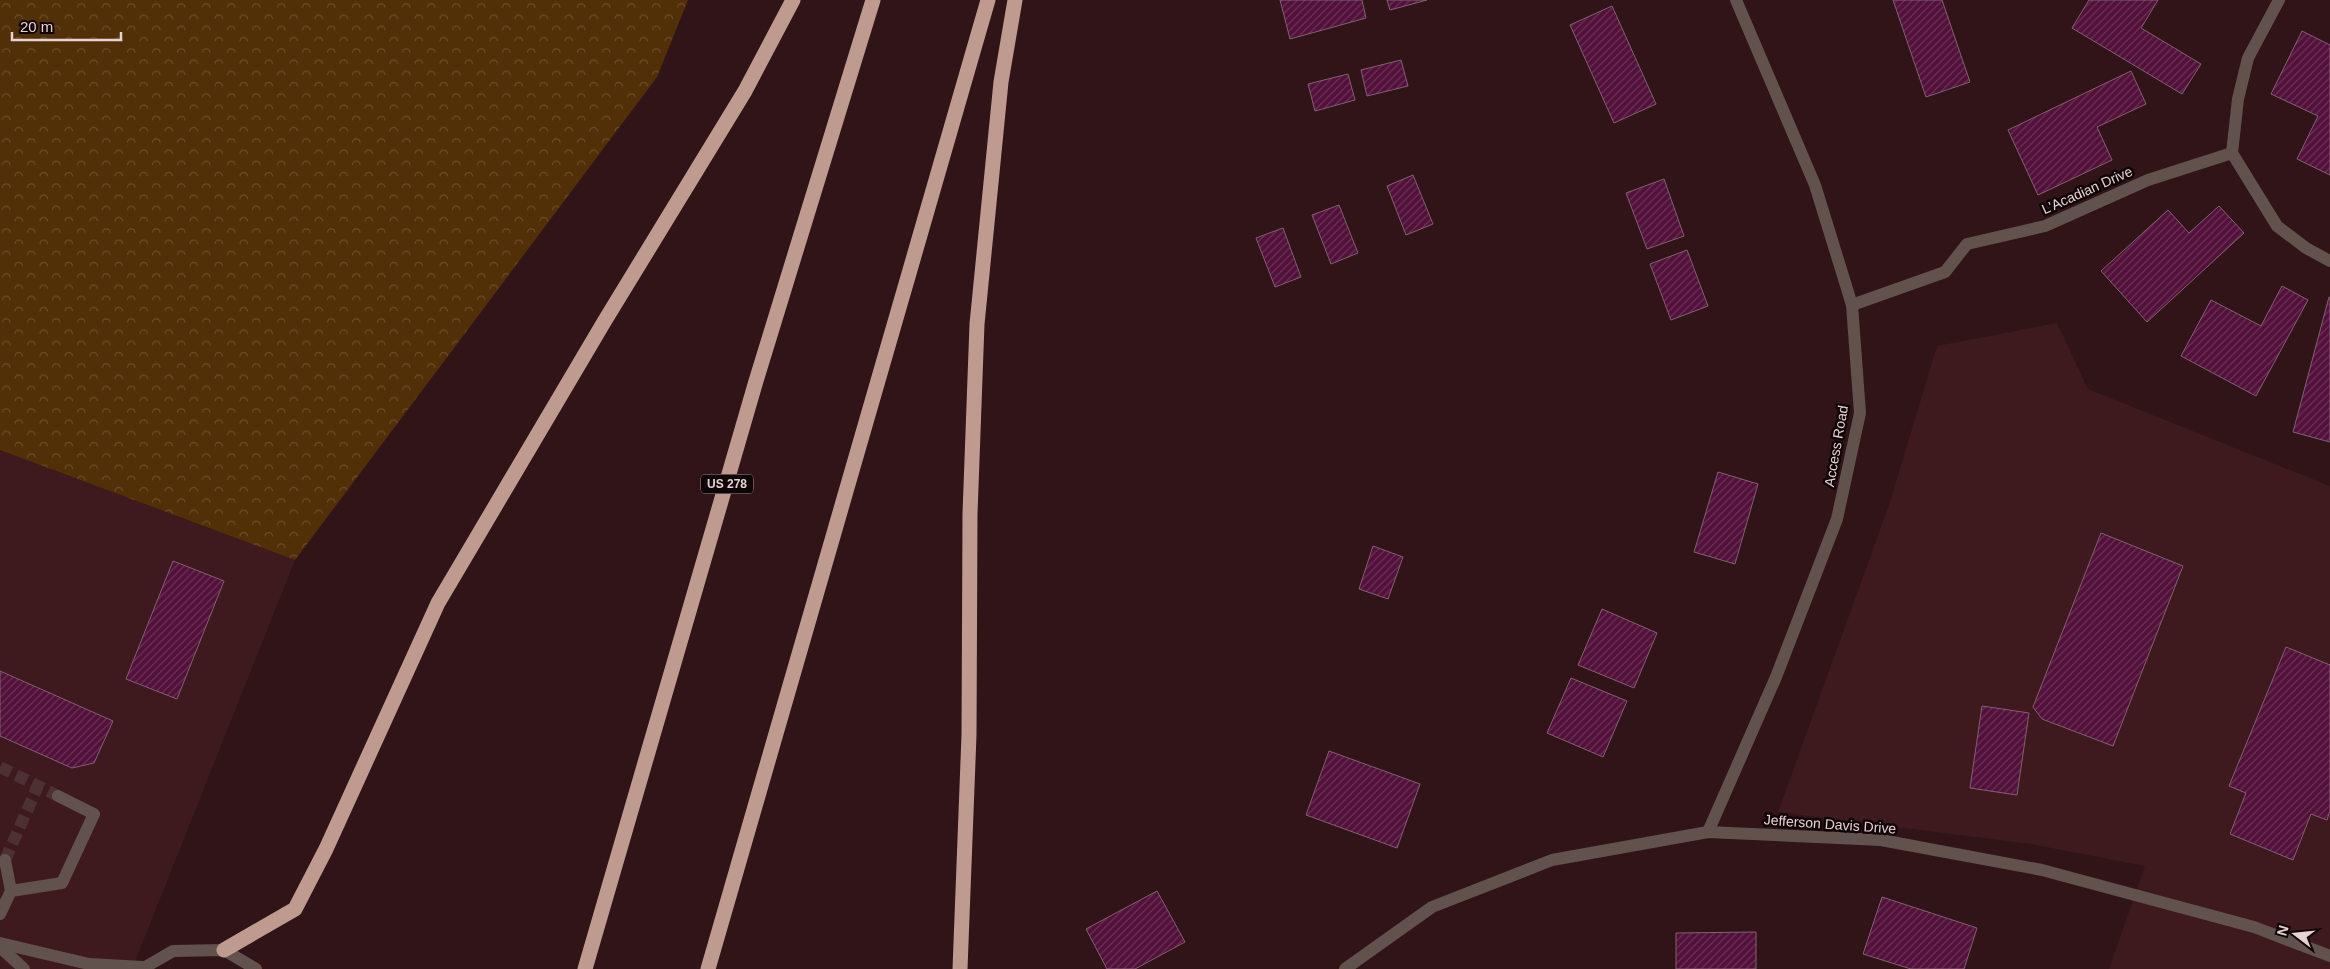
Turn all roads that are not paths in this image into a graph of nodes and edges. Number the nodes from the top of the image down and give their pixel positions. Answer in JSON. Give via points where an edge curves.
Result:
{"nodes":[{"id":1,"x":793,"y":0,"type":"edge"},
{"id":2,"x":873,"y":0,"type":"edge"},
{"id":3,"x":988,"y":0,"type":"edge"},
{"id":4,"x":1015,"y":0,"type":"edge"},
{"id":5,"x":1736,"y":0,"type":"edge"},
{"id":6,"x":2280,"y":0,"type":"edge"},
{"id":7,"x":2232,"y":153,"type":"junction"},
{"id":8,"x":2330,"y":261,"type":"edge"},
{"id":9,"x":1852,"y":305,"type":"junction"},
{"id":10,"x":58,"y":796,"type":"tunnel mouth"},
{"id":11,"x":1708,"y":832,"type":"junction"},
{"id":12,"x":5,"y":860,"type":"dead end"},
{"id":13,"x":11,"y":891,"type":"junction"},
{"id":14,"x":0,"y":914,"type":"edge"},
{"id":15,"x":0,"y":945,"type":"edge"},
{"id":16,"x":224,"y":950,"type":"junction"},
{"id":17,"x":2330,"y":956,"type":"edge"},
{"id":18,"x":142,"y":968,"type":"edge"},
{"id":19,"x":24,"y":969,"type":"edge"},
{"id":20,"x":256,"y":969,"type":"edge"},
{"id":21,"x":585,"y":969,"type":"edge"},
{"id":22,"x":708,"y":969,"type":"edge"},
{"id":23,"x":960,"y":969,"type":"edge"},
{"id":24,"x":1345,"y":969,"type":"edge"}],
"edges":[{"from":1,"to":16,"type":"highway","via":[[745,91],[438,603],[326,849],[295,909]]},
{"from":2,"to":21,"type":"highway","number":"US 278","via":[[756,381]]},
{"from":3,"to":22,"type":"highway"},
{"from":4,"to":23,"type":"highway","via":[[1001,82],[977,324],[970,514],[969,735]]},
{"from":5,"to":9,"type":"street","name":"Access Road","via":[[1815,185]]},
{"from":6,"to":7,"type":"street","via":[[2248,58],[2238,99]]},
{"from":7,"to":8,"type":"street","via":[[2277,226]]},
{"from":7,"to":9,"type":"street","name":"L'Acadian Drive","via":[[2148,180],[2045,226],[1966,244],[1945,272]]},
{"from":9,"to":11,"type":"street","name":"Access Road","via":[[1860,413],[1838,519],[1776,677]]},
{"from":10,"to":13,"type":"street","via":[[94,814],[62,883]]},
{"from":11,"to":17,"type":"street","name":"Jefferson Davis Drive","via":[[1881,840],[2042,870],[2254,927]]},
{"from":11,"to":24,"type":"street","name":"Jefferson Davis Drive","via":[[1552,860],[1432,907]]},
{"from":12,"to":13,"type":"street"},
{"from":13,"to":14,"type":"street"},
{"from":15,"to":18,"type":"street","via":[[89,964]]},
{"from":15,"to":19,"type":"street"},
{"from":16,"to":18,"type":"street","via":[[173,951]]},
{"from":16,"to":20,"type":"street"}]}
